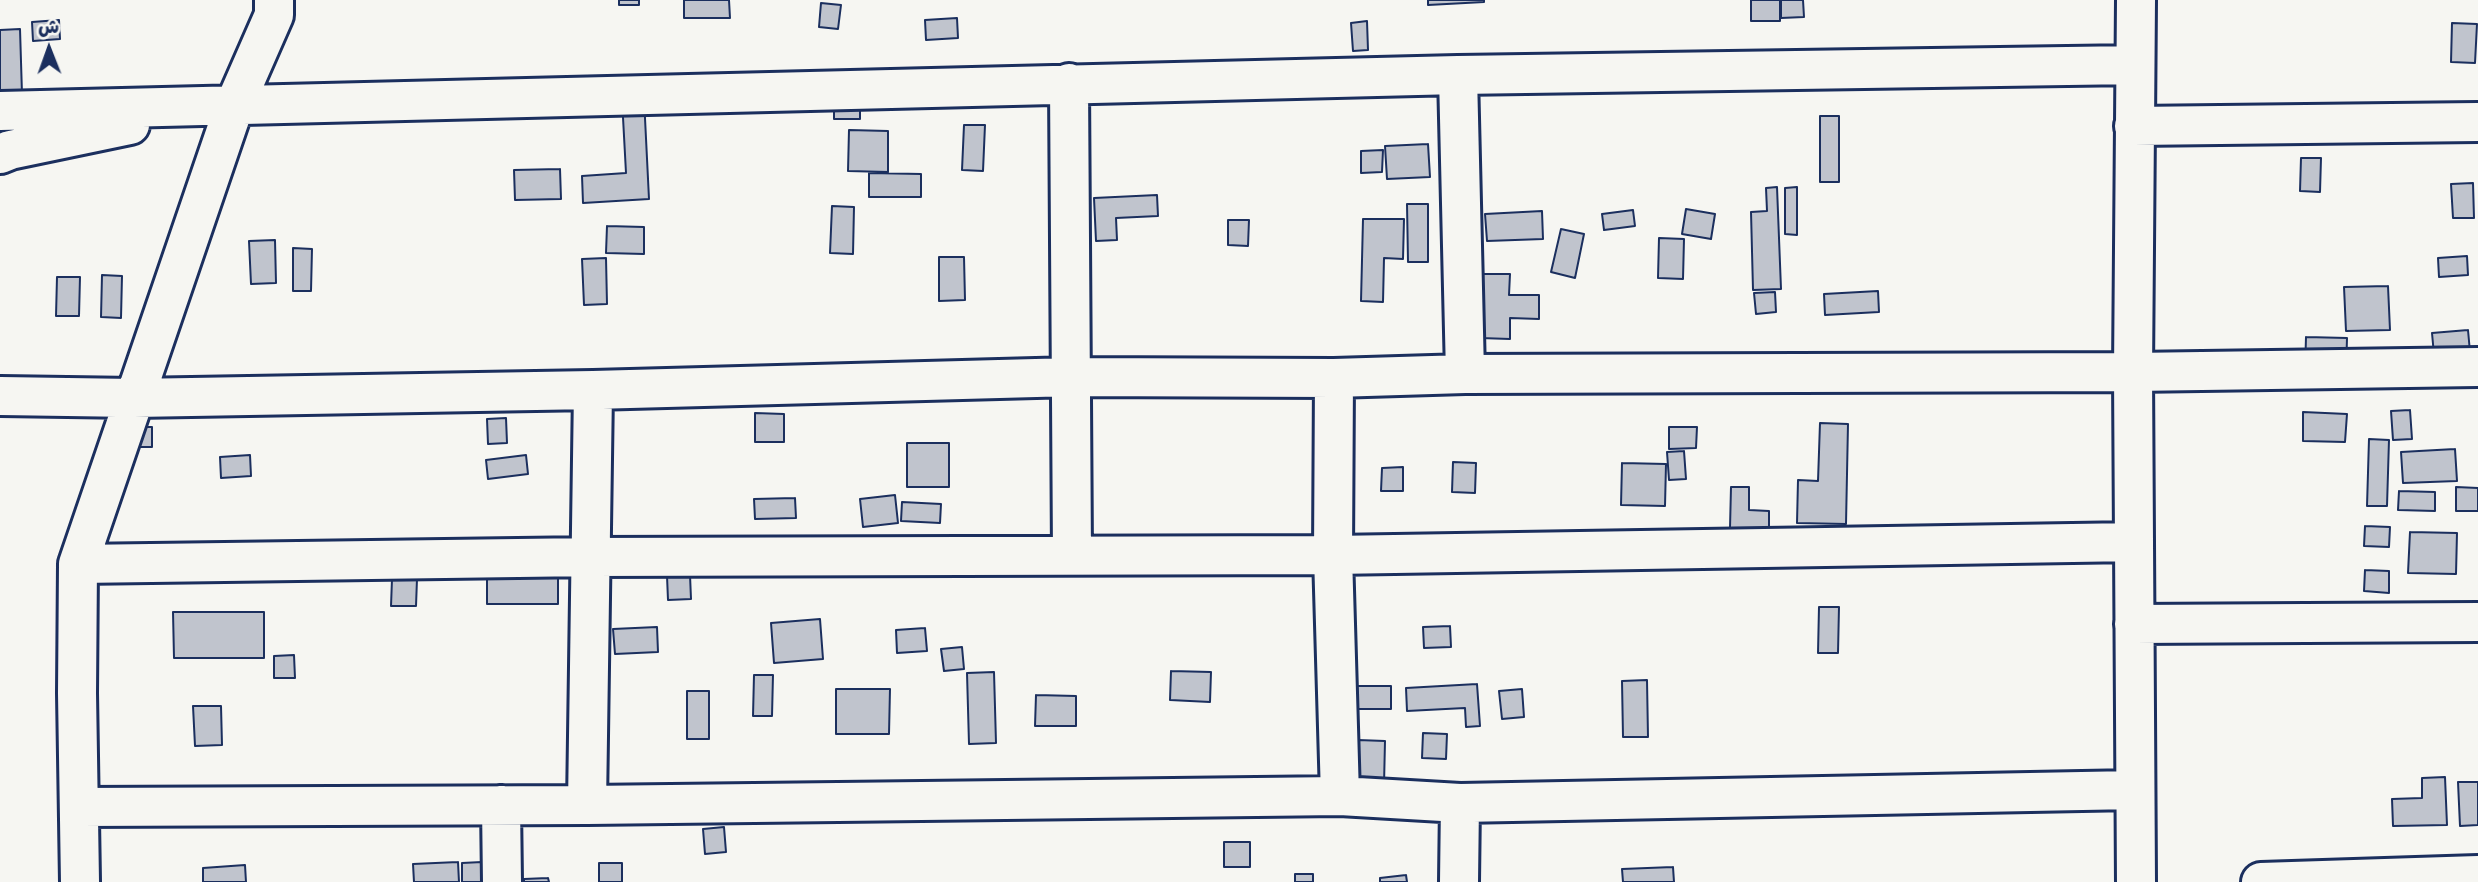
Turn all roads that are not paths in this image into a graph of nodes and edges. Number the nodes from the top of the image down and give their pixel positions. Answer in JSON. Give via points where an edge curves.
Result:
{"nodes":[{"id":1,"x":2136,"y":0,"type":"edge"},
{"id":2,"x":282,"y":5,"type":"edge"},
{"id":3,"x":2136,"y":65,"type":"junction"},
{"id":4,"x":1458,"y":75,"type":"junction"},
{"id":5,"x":1069,"y":83,"type":"junction"},
{"id":6,"x":235,"y":104,"type":"junction"},
{"id":7,"x":0,"y":111,"type":"edge"},
{"id":8,"x":2478,"y":122,"type":"edge"},
{"id":9,"x":2134,"y":126,"type":"junction"},
{"id":10,"x":0,"y":154,"type":"edge"},
{"id":11,"x":2478,"y":367,"type":"edge"},
{"id":12,"x":2133,"y":372,"type":"junction"},
{"id":13,"x":1465,"y":374,"type":"junction"},
{"id":14,"x":1073,"y":377,"type":"junction"},
{"id":15,"x":1334,"y":378,"type":"junction"},
{"id":16,"x":593,"y":390,"type":"junction"},
{"id":17,"x":0,"y":396,"type":"edge"},
{"id":18,"x":134,"y":398,"type":"junction"},
{"id":19,"x":2134,"y":542,"type":"junction"},
{"id":20,"x":1072,"y":555,"type":"junction"},
{"id":21,"x":1332,"y":555,"type":"junction"},
{"id":22,"x":591,"y":557,"type":"junction"},
{"id":23,"x":78,"y":564,"type":"junction"},
{"id":24,"x":2478,"y":622,"type":"edge"},
{"id":25,"x":2134,"y":624,"type":"junction"},
{"id":26,"x":2134,"y":790,"type":"junction"},
{"id":27,"x":1340,"y":796,"type":"junction"},
{"id":28,"x":1460,"y":803,"type":"junction"},
{"id":29,"x":501,"y":805,"type":"junction"},
{"id":30,"x":587,"y":805,"type":"junction"},
{"id":31,"x":79,"y":807,"type":"junction"},
{"id":32,"x":2478,"y":875,"type":"edge"},
{"id":33,"x":80,"y":882,"type":"edge"},
{"id":34,"x":502,"y":882,"type":"edge"},
{"id":35,"x":1459,"y":882,"type":"edge"},
{"id":36,"x":2136,"y":882,"type":"edge"},
{"id":37,"x":2261,"y":882,"type":"edge"}],
"edges":[{"from":1,"to":3,"type":"street"},
{"from":2,"to":6,"type":"street"},
{"from":3,"to":4,"type":"street"},
{"from":3,"to":9,"type":"street"},
{"from":4,"to":5,"type":"street"},
{"from":4,"to":13,"type":"street"},
{"from":5,"to":6,"type":"street"},
{"from":5,"to":14,"type":"street"},
{"from":6,"to":7,"type":"street"},
{"from":6,"to":10,"type":"street"},
{"from":6,"to":18,"type":"street"},
{"from":8,"to":9,"type":"street"},
{"from":9,"to":12,"type":"street"},
{"from":11,"to":12,"type":"street"},
{"from":12,"to":13,"type":"street"},
{"from":12,"to":19,"type":"street"},
{"from":13,"to":15,"type":"street"},
{"from":14,"to":15,"type":"street"},
{"from":14,"to":16,"type":"street"},
{"from":14,"to":20,"type":"street"},
{"from":15,"to":21,"type":"street"},
{"from":16,"to":18,"type":"street"},
{"from":16,"to":22,"type":"street"},
{"from":17,"to":18,"type":"street"},
{"from":18,"to":23,"type":"street"},
{"from":19,"to":21,"type":"street"},
{"from":19,"to":25,"type":"street"},
{"from":20,"to":21,"type":"street"},
{"from":20,"to":22,"type":"street"},
{"from":21,"to":27,"type":"street"},
{"from":22,"to":23,"type":"street"},
{"from":22,"to":30,"type":"street"},
{"from":23,"to":31,"type":"street"},
{"from":24,"to":25,"type":"street"},
{"from":25,"to":26,"type":"street"},
{"from":26,"to":28,"type":"street"},
{"from":26,"to":36,"type":"street"},
{"from":27,"to":28,"type":"street"},
{"from":27,"to":30,"type":"street"},
{"from":28,"to":35,"type":"street"},
{"from":29,"to":30,"type":"street"},
{"from":29,"to":31,"type":"street"},
{"from":29,"to":34,"type":"street"},
{"from":31,"to":33,"type":"street"},
{"from":32,"to":37,"type":"street"}]}
